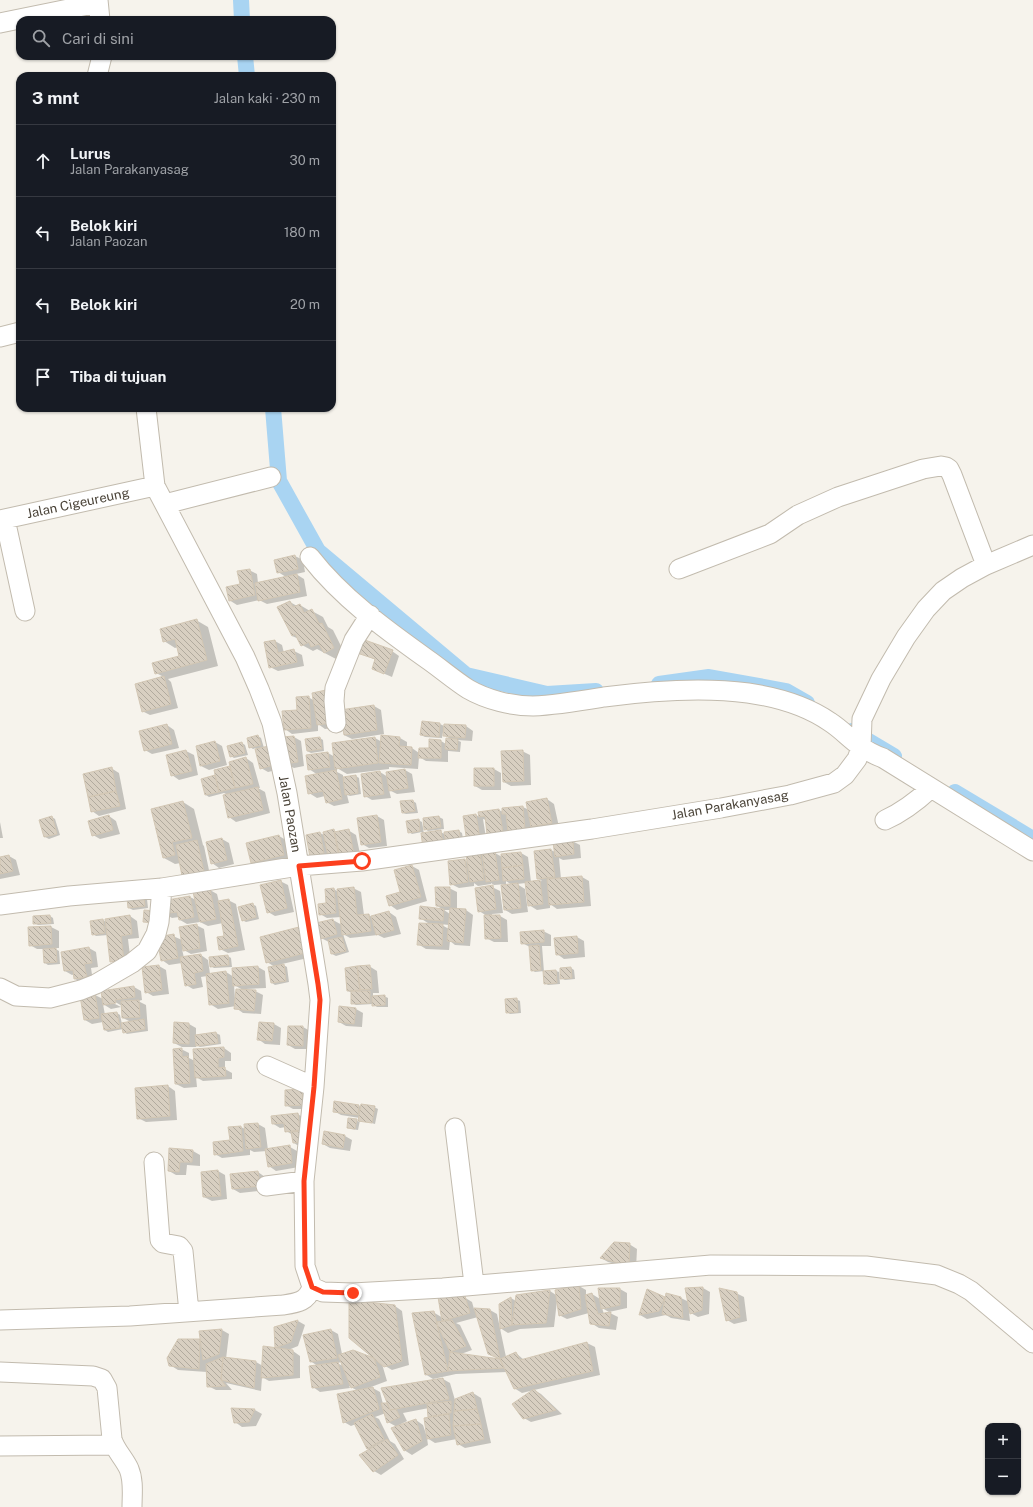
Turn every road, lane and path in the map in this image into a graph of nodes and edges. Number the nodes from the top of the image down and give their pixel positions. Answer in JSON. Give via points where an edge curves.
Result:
{"nodes":[{"id":1,"x":98,"y":8,"type":"edge"},
{"id":2,"x":46,"y":16,"type":"edge"},
{"id":3,"x":16,"y":21,"type":"edge"},
{"id":4,"x":0,"y":23,"type":"edge"},
{"id":5,"x":101,"y":60,"type":"edge"},
{"id":6,"x":98,"y":72,"type":"edge"},
{"id":7,"x":16,"y":333,"type":"edge"},
{"id":8,"x":0,"y":337,"type":"edge"},
{"id":9,"x":146,"y":412,"type":"edge"},
{"id":10,"x":271,"y":477,"type":"dead end"},
{"id":11,"x":155,"y":486,"type":"junction"},
{"id":12,"x":165,"y":504,"type":"junction"},
{"id":13,"x":3,"y":520,"type":"edge"},
{"id":14,"x":1033,"y":545,"type":"edge"},
{"id":15,"x":310,"y":558,"type":"dead end"},
{"id":16,"x":986,"y":565,"type":"junction"},
{"id":17,"x":679,"y":569,"type":"dead end"},
{"id":18,"x":25,"y":611,"type":"dead end"},
{"id":19,"x":370,"y":615,"type":"junction"},
{"id":20,"x":336,"y":723,"type":"dead end"},
{"id":21,"x":861,"y":744,"type":"junction"},
{"id":22,"x":932,"y":788,"type":"junction"},
{"id":23,"x":885,"y":820,"type":"dead end"},
{"id":24,"x":1033,"y":851,"type":"edge"},
{"id":25,"x":299,"y":866,"type":"junction"},
{"id":26,"x":162,"y":888,"type":"junction"},
{"id":27,"x":0,"y":905,"type":"edge"},
{"id":28,"x":0,"y":988,"type":"edge"},
{"id":29,"x":267,"y":1066,"type":"dead end"},
{"id":30,"x":314,"y":1087,"type":"junction"},
{"id":31,"x":455,"y":1128,"type":"dead end"},
{"id":32,"x":154,"y":1162,"type":"dead end"},
{"id":33,"x":304,"y":1181,"type":"junction"},
{"id":34,"x":266,"y":1186,"type":"dead end"},
{"id":35,"x":474,"y":1284,"type":"junction"},
{"id":36,"x":312,"y":1287,"type":"junction"},
{"id":37,"x":189,"y":1312,"type":"junction"},
{"id":38,"x":0,"y":1320,"type":"edge"},
{"id":39,"x":1033,"y":1343,"type":"edge"},
{"id":40,"x":0,"y":1372,"type":"edge"},
{"id":41,"x":114,"y":1445,"type":"junction"},
{"id":42,"x":0,"y":1446,"type":"edge"},
{"id":43,"x":132,"y":1507,"type":"edge"}],
"edges":[{"from":1,"to":2,"type":"street"},
{"from":3,"to":4,"type":"street"},
{"from":5,"to":6,"type":"street"},
{"from":7,"to":8,"type":"street"},
{"from":9,"to":11,"type":"street"},
{"from":10,"to":12,"type":"street"},
{"from":11,"to":12,"type":"street","name":"Jalan Paozan"},
{"from":11,"to":13,"type":"street","name":"Jalan Cigeureung"},
{"from":12,"to":25,"type":"street","name":"Jalan Paozan","via":[[260,689],[272,723]]},
{"from":13,"to":18,"type":"street"},
{"from":14,"to":16,"type":"street","name":"Jalan Parakanyasag"},
{"from":15,"to":19,"type":"street","via":[[324,575]]},
{"from":16,"to":17,"type":"street","via":[[952,475],[949,469],[941,466],[913,472],[838,497],[793,518],[770,534]]},
{"from":16,"to":21,"type":"street","name":"Jalan Parakanyasag","via":[[943,591],[906,637],[881,679],[862,719]]},
{"from":19,"to":20,"type":"street","via":[[354,640],[335,688]]},
{"from":19,"to":21,"type":"street","via":[[469,689],[494,700],[533,706],[657,691],[749,693],[783,701],[812,712]]},
{"from":21,"to":22,"type":"street"},
{"from":21,"to":25,"type":"street","name":"Jalan Parakanyasag","via":[[858,759],[840,779],[823,787],[790,795],[592,829],[362,861]]},
{"from":22,"to":23,"type":"street","via":[[897,815]]},
{"from":22,"to":24,"type":"street"},
{"from":25,"to":26,"type":"street","name":"Jalan Parakanyasag"},
{"from":25,"to":30,"type":"street","name":"Jalan Paozan","via":[[320,1000]]},
{"from":26,"to":27,"type":"street","name":"Jalan Parakanyasag"},
{"from":26,"to":28,"type":"street","via":[[156,934],[147,951],[132,963],[96,984],[50,998],[16,996]]},
{"from":29,"to":30,"type":"street"},
{"from":30,"to":33,"type":"street","name":"Jalan Paozan"},
{"from":31,"to":35,"type":"street"},
{"from":32,"to":37,"type":"street","via":[[160,1240],[179,1246],[183,1251]]},
{"from":33,"to":34,"type":"street"},
{"from":33,"to":36,"type":"street","name":"Jalan Paozan","via":[[305,1266]]},
{"from":35,"to":36,"type":"street","via":[[353,1293],[323,1292]]},
{"from":35,"to":39,"type":"street","via":[[712,1266],[866,1266],[937,1275],[959,1284],[971,1291]]},
{"from":36,"to":37,"type":"street","via":[[310,1294],[296,1303]]},
{"from":37,"to":38,"type":"street"},
{"from":40,"to":41,"type":"street","via":[[93,1376],[102,1379],[107,1388],[110,1433]]},
{"from":41,"to":42,"type":"street"},
{"from":41,"to":43,"type":"street","via":[[132,1480]]}]}
